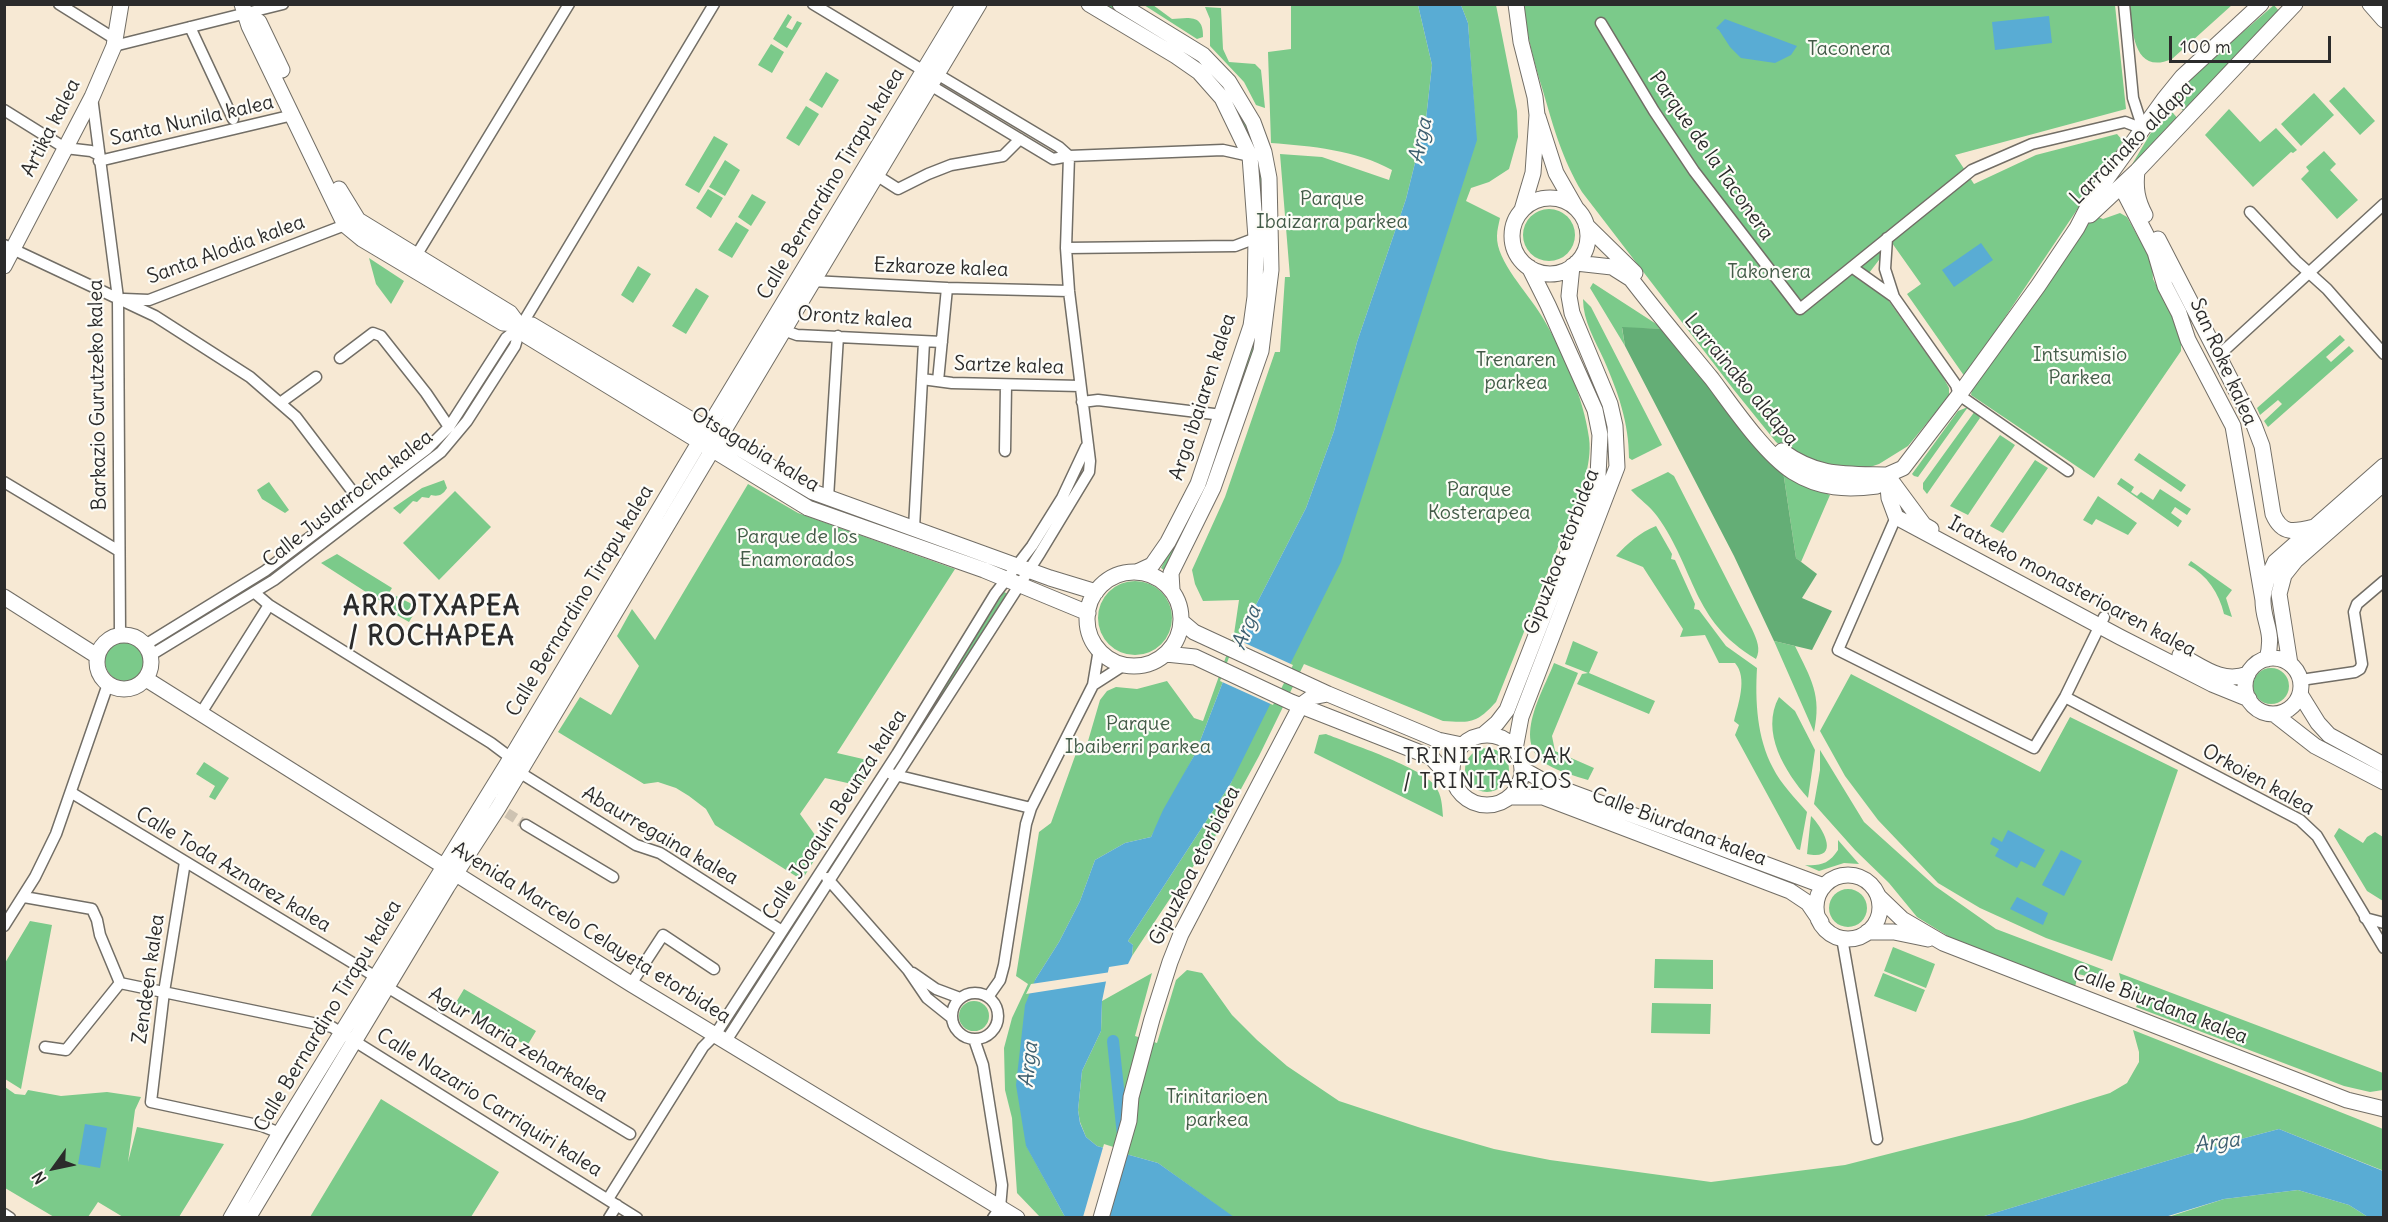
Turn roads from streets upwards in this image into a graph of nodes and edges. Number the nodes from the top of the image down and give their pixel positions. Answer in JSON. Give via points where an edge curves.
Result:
{"nodes":[{"id":1,"x":59,"y":4,"type":"edge"},
{"id":2,"x":121,"y":4,"type":"edge"},
{"id":3,"x":283,"y":4,"type":"edge"},
{"id":4,"x":569,"y":4,"type":"edge"},
{"id":5,"x":714,"y":4,"type":"edge"},
{"id":6,"x":813,"y":4,"type":"edge"},
{"id":7,"x":964,"y":4,"type":"edge"},
{"id":8,"x":979,"y":4,"type":"edge"},
{"id":9,"x":1089,"y":4,"type":"edge"},
{"id":10,"x":1120,"y":4,"type":"edge"},
{"id":11,"x":1516,"y":4,"type":"edge"},
{"id":12,"x":2124,"y":4,"type":"edge"},
{"id":13,"x":2261,"y":4,"type":"edge"},
{"id":14,"x":2369,"y":5,"type":"edge"},
{"id":15,"x":2293,"y":6,"type":"edge"},
{"id":16,"x":244,"y":9,"type":"edge"},
{"id":17,"x":2384,"y":20,"type":"edge"},
{"id":18,"x":1601,"y":23,"type":"dead end"},
{"id":19,"x":190,"y":27,"type":"junction"},
{"id":20,"x":115,"y":42,"type":"junction"},
{"id":21,"x":930,"y":76,"type":"junction"},
{"id":22,"x":92,"y":97,"type":"junction"},
{"id":23,"x":4,"y":110,"type":"edge"},
{"id":24,"x":293,"y":115,"type":"junction"},
{"id":25,"x":1537,"y":115,"type":"junction"},
{"id":26,"x":233,"y":119,"type":"dead end"},
{"id":27,"x":2143,"y":129,"type":"junction"},
{"id":28,"x":1020,"y":140,"type":"junction"},
{"id":29,"x":65,"y":148,"type":"junction"},
{"id":30,"x":2126,"y":151,"type":"junction"},
{"id":31,"x":1069,"y":156,"type":"junction"},
{"id":32,"x":1250,"y":156,"type":"junction"},
{"id":33,"x":99,"y":158,"type":"junction"},
{"id":34,"x":2137,"y":171,"type":"junction"},
{"id":35,"x":876,"y":176,"type":"junction"},
{"id":36,"x":2121,"y":186,"type":"junction"},
{"id":37,"x":2384,"y":204,"type":"edge"},
{"id":38,"x":1522,"y":210,"type":"junction"},
{"id":39,"x":1578,"y":210,"type":"junction"},
{"id":40,"x":2250,"y":212,"type":"dead end"},
{"id":41,"x":351,"y":222,"type":"junction"},
{"id":42,"x":1586,"y":225,"type":"junction"},
{"id":43,"x":2077,"y":228,"type":"junction"},
{"id":44,"x":1256,"y":238,"type":"junction"},
{"id":45,"x":1887,"y":238,"type":"junction"},
{"id":46,"x":9,"y":248,"type":"edge"},
{"id":47,"x":1066,"y":248,"type":"junction"},
{"id":48,"x":416,"y":256,"type":"junction"},
{"id":49,"x":1574,"y":264,"type":"junction"},
{"id":50,"x":4,"y":266,"type":"edge"},
{"id":51,"x":1529,"y":267,"type":"junction"},
{"id":52,"x":1853,"y":268,"type":"junction"},
{"id":53,"x":2309,"y":274,"type":"junction"},
{"id":54,"x":812,"y":281,"type":"junction"},
{"id":55,"x":947,"y":288,"type":"junction"},
{"id":56,"x":1069,"y":291,"type":"junction"},
{"id":57,"x":1894,"y":297,"type":"junction"},
{"id":58,"x":118,"y":298,"type":"junction"},
{"id":59,"x":521,"y":326,"type":"junction"},
{"id":60,"x":783,"y":330,"type":"junction"},
{"id":61,"x":838,"y":336,"type":"junction"},
{"id":62,"x":924,"y":342,"type":"junction"},
{"id":63,"x":942,"y":342,"type":"junction"},
{"id":64,"x":2384,"y":354,"type":"edge"},
{"id":65,"x":2218,"y":356,"type":"junction"},
{"id":66,"x":340,"y":358,"type":"dead end"},
{"id":67,"x":316,"y":377,"type":"dead end"},
{"id":68,"x":922,"y":380,"type":"junction"},
{"id":69,"x":938,"y":381,"type":"junction"},
{"id":70,"x":1006,"y":385,"type":"junction"},
{"id":71,"x":1080,"y":386,"type":"junction"},
{"id":72,"x":1959,"y":395,"type":"junction"},
{"id":73,"x":1082,"y":402,"type":"junction"},
{"id":74,"x":280,"y":404,"type":"junction"},
{"id":75,"x":1222,"y":415,"type":"junction"},
{"id":76,"x":449,"y":427,"type":"junction"},
{"id":77,"x":710,"y":439,"type":"junction"},
{"id":78,"x":1005,"y":451,"type":"dead end"},
{"id":79,"x":2384,"y":466,"type":"edge"},
{"id":80,"x":1903,"y":468,"type":"junction"},
{"id":81,"x":2068,"y":471,"type":"dead end"},
{"id":82,"x":1882,"y":480,"type":"junction"},
{"id":83,"x":4,"y":482,"type":"edge"},
{"id":84,"x":2384,"y":483,"type":"edge"},
{"id":85,"x":1895,"y":495,"type":"junction"},
{"id":86,"x":828,"y":498,"type":"junction"},
{"id":87,"x":359,"y":500,"type":"junction"},
{"id":88,"x":1896,"y":517,"type":"junction"},
{"id":89,"x":2314,"y":527,"type":"junction"},
{"id":90,"x":914,"y":528,"type":"junction"},
{"id":91,"x":119,"y":551,"type":"junction"},
{"id":92,"x":1024,"y":568,"type":"junction"},
{"id":93,"x":1137,"y":572,"type":"junction"},
{"id":94,"x":2384,"y":581,"type":"edge"},
{"id":95,"x":1013,"y":582,"type":"junction"},
{"id":96,"x":1172,"y":590,"type":"junction"},
{"id":97,"x":1096,"y":592,"type":"junction"},
{"id":98,"x":255,"y":593,"type":"junction"},
{"id":99,"x":4,"y":597,"type":"edge"},
{"id":100,"x":2263,"y":600,"type":"junction"},
{"id":101,"x":269,"y":605,"type":"junction"},
{"id":102,"x":1088,"y":613,"type":"junction"},
{"id":103,"x":1181,"y":621,"type":"junction"},
{"id":104,"x":2102,"y":622,"type":"junction"},
{"id":105,"x":120,"y":634,"type":"junction"},
{"id":106,"x":1099,"y":649,"type":"junction"},
{"id":107,"x":148,"y":650,"type":"junction"},
{"id":108,"x":1166,"y":654,"type":"junction"},
{"id":109,"x":97,"y":656,"type":"junction"},
{"id":110,"x":2267,"y":659,"type":"junction"},
{"id":111,"x":2290,"y":664,"type":"junction"},
{"id":112,"x":1124,"y":665,"type":"junction"},
{"id":113,"x":2248,"y":674,"type":"junction"},
{"id":114,"x":146,"y":679,"type":"junction"},
{"id":115,"x":108,"y":684,"type":"junction"},
{"id":116,"x":1093,"y":685,"type":"junction"},
{"id":117,"x":2300,"y":687,"type":"junction"},
{"id":118,"x":1328,"y":694,"type":"junction"},
{"id":119,"x":2065,"y":697,"type":"junction"},
{"id":120,"x":2249,"y":699,"type":"junction"},
{"id":121,"x":1295,"y":703,"type":"junction"},
{"id":122,"x":201,"y":713,"type":"junction"},
{"id":123,"x":2274,"y":714,"type":"junction"},
{"id":124,"x":1483,"y":735,"type":"junction"},
{"id":125,"x":1462,"y":745,"type":"junction"},
{"id":126,"x":1515,"y":749,"type":"junction"},
{"id":127,"x":512,"y":758,"type":"junction"},
{"id":128,"x":2382,"y":763,"type":"edge"},
{"id":129,"x":1522,"y":769,"type":"junction"},
{"id":130,"x":519,"y":772,"type":"junction"},
{"id":131,"x":891,"y":774,"type":"junction"},
{"id":132,"x":2384,"y":782,"type":"edge"},
{"id":133,"x":1455,"y":784,"type":"junction"},
{"id":134,"x":72,"y":793,"type":"junction"},
{"id":135,"x":1510,"y":797,"type":"junction"},
{"id":136,"x":1031,"y":808,"type":"junction"},
{"id":137,"x":526,"y":825,"type":"tunnel mouth"},
{"id":138,"x":185,"y":862,"type":"junction"},
{"id":139,"x":449,"y":871,"type":"junction"},
{"id":140,"x":821,"y":872,"type":"junction"},
{"id":141,"x":613,"y":877,"type":"dead end"},
{"id":142,"x":830,"y":881,"type":"junction"},
{"id":143,"x":1824,"y":886,"type":"junction"},
{"id":144,"x":1878,"y":896,"type":"junction"},
{"id":145,"x":24,"y":897,"type":"junction"},
{"id":146,"x":2365,"y":918,"type":"junction"},
{"id":147,"x":1821,"y":922,"type":"junction"},
{"id":148,"x":2384,"y":923,"type":"edge"},
{"id":149,"x":4,"y":926,"type":"edge"},
{"id":150,"x":782,"y":930,"type":"junction"},
{"id":151,"x":1867,"y":933,"type":"junction"},
{"id":152,"x":1842,"y":938,"type":"junction"},
{"id":153,"x":1943,"y":943,"type":"junction"},
{"id":154,"x":2384,"y":948,"type":"edge"},
{"id":155,"x":714,"y":969,"type":"dead end"},
{"id":156,"x":908,"y":970,"type":"junction"},
{"id":157,"x":381,"y":982,"type":"junction"},
{"id":158,"x":120,"y":983,"type":"junction"},
{"id":159,"x":631,"y":984,"type":"junction"},
{"id":160,"x":164,"y":992,"type":"junction"},
{"id":161,"x":988,"y":997,"type":"junction"},
{"id":162,"x":960,"y":998,"type":"junction"},
{"id":163,"x":952,"y":1018,"type":"junction"},
{"id":164,"x":348,"y":1037,"type":"junction"},
{"id":165,"x":721,"y":1038,"type":"junction"},
{"id":166,"x":974,"y":1039,"type":"junction"},
{"id":167,"x":45,"y":1047,"type":"dead end"},
{"id":168,"x":1131,"y":1097,"type":"junction"},
{"id":169,"x":2384,"y":1101,"type":"edge"},
{"id":170,"x":2362,"y":1104,"type":"junction"},
{"id":171,"x":2384,"y":1108,"type":"edge"},
{"id":172,"x":280,"y":1133,"type":"junction"},
{"id":173,"x":630,"y":1134,"type":"dead end"},
{"id":174,"x":1877,"y":1139,"type":"dead end"},
{"id":175,"x":612,"y":1202,"type":"junction"},
{"id":176,"x":996,"y":1213,"type":"edge"},
{"id":177,"x":4,"y":1214,"type":"edge"},
{"id":178,"x":10,"y":1218,"type":"edge"},
{"id":179,"x":231,"y":1218,"type":"edge"},
{"id":180,"x":248,"y":1218,"type":"edge"},
{"id":181,"x":609,"y":1218,"type":"edge"},
{"id":182,"x":637,"y":1218,"type":"edge"},
{"id":183,"x":1017,"y":1218,"type":"edge"},
{"id":184,"x":1091,"y":1218,"type":"edge"},
{"id":185,"x":1101,"y":1218,"type":"edge"}],
"edges":[{"from":1,"to":20,"type":"street"},
{"from":2,"to":20,"type":"street","name":"Artika kalea"},
{"from":3,"to":16,"type":"street"},
{"from":4,"to":48,"type":"street"},
{"from":5,"to":59,"type":"street","name":"Calle Juslarrocha kalea"},
{"from":6,"to":21,"type":"street"},
{"from":7,"to":21,"type":"street","name":"Calle Bernardino Tirapu kalea"},
{"from":8,"to":21,"type":"street","name":"Calle Bernardino Tirapu kalea"},
{"from":9,"to":32,"type":"street","name":"Arga ibaiaren kalea","via":[[1199,72],[1222,98]]},
{"from":10,"to":96,"type":"street","name":"Arga ibaiaren kalea","via":[[1203,55],[1229,82],[1253,122],[1269,178],[1271,270],[1261,351],[1212,488],[1171,573]]},
{"from":11,"to":25,"type":"street"},
{"from":12,"to":27,"type":"street","via":[[2133,98]]},
{"from":13,"to":27,"type":"street","name":"Larrainako aldapa","via":[[2182,77]]},
{"from":14,"to":17,"type":"street"},
{"from":15,"to":34,"type":"street","name":"Larrainako aldapa"},
{"from":16,"to":19,"type":"street"},
{"from":16,"to":24,"type":"street"},
{"from":16,"to":41,"type":"street","via":[[259,22],[347,205]]},
{"from":18,"to":52,"type":"street","name":"Parque de la Taconera","via":[[1694,171],[1800,309]]},
{"from":19,"to":20,"type":"street"},
{"from":19,"to":26,"type":"street"},
{"from":20,"to":22,"type":"street","name":"Artika kalea"},
{"from":21,"to":28,"type":"street"},
{"from":21,"to":31,"type":"street"},
{"from":21,"to":35,"type":"street","name":"Calle Bernardino Tirapu kalea"},
{"from":21,"to":77,"type":"street","name":"Calle Bernardino Tirapu kalea"},
{"from":22,"to":29,"type":"street","name":"Artika kalea"},
{"from":22,"to":33,"type":"street","name":"Barkazio Gurutzeko kalea"},
{"from":23,"to":29,"type":"street"},
{"from":24,"to":33,"type":"street","name":"Santa Nunila kalea"},
{"from":24,"to":41,"type":"street"},
{"from":25,"to":38,"type":"street","via":[[1533,173]]},
{"from":25,"to":39,"type":"street","via":[[1556,173]]},
{"from":27,"to":30,"type":"street","name":"Larrainako aldapa"},
{"from":27,"to":45,"type":"street","name":"Parque de la Taconera","via":[[2125,122],[2032,144],[1972,171]]},
{"from":28,"to":31,"type":"street","via":[[1053,159]]},
{"from":28,"to":35,"type":"street","via":[[1003,156],[951,165],[898,189]]},
{"from":29,"to":33,"type":"street","via":[[91,151]]},
{"from":29,"to":46,"type":"street","name":"Artika kalea"},
{"from":30,"to":36,"type":"street"},
{"from":30,"to":43,"type":"street","name":"Larrainako aldapa"},
{"from":31,"to":32,"type":"street","via":[[1222,150]]},
{"from":31,"to":47,"type":"street","name":"Calle Joaquín Beunza kalea"},
{"from":32,"to":44,"type":"street","name":"Arga ibaiaren kalea"},
{"from":33,"to":58,"type":"street","name":"Barkazio Gurutzeko kalea"},
{"from":34,"to":36,"type":"street","name":"Larrainako aldapa"},
{"from":34,"to":65,"type":"street","name":"San Roke kalea","via":[[2139,203]]},
{"from":35,"to":54,"type":"street","name":"Calle Bernardino Tirapu kalea"},
{"from":36,"to":43,"type":"street","name":"Larrainako aldapa"},
{"from":36,"to":100,"type":"street","name":"San Roke kalea","via":[[2155,252],[2188,340],[2233,426]]},
{"from":37,"to":53,"type":"street"},
{"from":38,"to":39,"type":"street","via":[[1532,202],[1556,198]]},
{"from":38,"to":51,"type":"street","via":[[1512,236],[1517,255]]},
{"from":39,"to":42,"type":"street"},
{"from":40,"to":53,"type":"street"},
{"from":41,"to":48,"type":"street","name":"Otsagabia kalea"},
{"from":41,"to":58,"type":"street","name":"Santa Alodia kalea","via":[[149,300]]},
{"from":41,"to":59,"type":"street","name":"Otsagabia kalea","via":[[366,242],[498,321]]},
{"from":42,"to":49,"type":"street","via":[[1587,241]]},
{"from":42,"to":82,"type":"street","name":"Larrainako aldapa","via":[[1637,275],[1780,449],[1816,470]]},
{"from":43,"to":72,"type":"street","name":"Larrainako aldapa"},
{"from":44,"to":47,"type":"street","via":[[1235,246]]},
{"from":44,"to":75,"type":"street","name":"Arga ibaiaren kalea","via":[[1251,326]]},
{"from":45,"to":52,"type":"street","name":"Parque de la Taconera"},
{"from":45,"to":57,"type":"street","via":[[1885,269]]},
{"from":46,"to":50,"type":"street","name":"Artika kalea"},
{"from":46,"to":58,"type":"street"},
{"from":47,"to":56,"type":"street","name":"Calle Joaquín Beunza kalea"},
{"from":48,"to":59,"type":"street","name":"Otsagabia kalea","via":[[510,313]]},
{"from":49,"to":51,"type":"street","via":[[1564,271],[1546,273]]},
{"from":49,"to":82,"type":"street","name":"Larrainako aldapa","via":[[1612,267],[1631,279],[1776,458],[1793,472],[1834,488],[1847,489]]},
{"from":49,"to":126,"type":"street","name":"Gipuzkoa etorbidea","via":[[1569,296],[1572,313],[1610,404],[1617,467],[1521,717]]},
{"from":51,"to":124,"type":"street","name":"Gipuzkoa etorbidea","via":[[1595,410],[1600,435],[1598,476],[1507,710]]},
{"from":52,"to":57,"type":"street"},
{"from":53,"to":64,"type":"street"},
{"from":53,"to":65,"type":"street"},
{"from":54,"to":55,"type":"street","name":"Ezkaroze kalea"},
{"from":54,"to":60,"type":"street","name":"Calle Bernardino Tirapu kalea"},
{"from":55,"to":56,"type":"street","name":"Ezkaroze kalea"},
{"from":55,"to":63,"type":"street"},
{"from":56,"to":71,"type":"street","name":"Calle Joaquín Beunza kalea"},
{"from":57,"to":72,"type":"street"},
{"from":58,"to":74,"type":"street","via":[[155,316],[240,370]]},
{"from":58,"to":91,"type":"street","name":"Barkazio Gurutzeko kalea"},
{"from":59,"to":76,"type":"street","name":"Calle Juslarrocha kalea","via":[[506,338]]},
{"from":59,"to":77,"type":"street","name":"Otsagabia kalea","via":[[532,325]]},
{"from":59,"to":98,"type":"street","name":"Calle Juslarrocha kalea","via":[[515,346],[467,422],[441,452]]},
{"from":60,"to":61,"type":"street","name":"Orontz kalea","via":[[797,335]]},
{"from":60,"to":77,"type":"street","name":"Calle Bernardino Tirapu kalea"},
{"from":61,"to":62,"type":"street","name":"Orontz kalea"},
{"from":61,"to":86,"type":"street"},
{"from":62,"to":63,"type":"street","name":"Orontz kalea"},
{"from":62,"to":68,"type":"street"},
{"from":63,"to":69,"type":"street"},
{"from":65,"to":89,"type":"street","name":"San Roke kalea","via":[[2262,446],[2272,514],[2277,524],[2289,531]]},
{"from":66,"to":76,"type":"street","via":[[373,333],[381,336]]},
{"from":67,"to":74,"type":"street"},
{"from":68,"to":69,"type":"street","name":"Sartze kalea"},
{"from":68,"to":90,"type":"street"},
{"from":69,"to":70,"type":"street","name":"Sartze kalea"},
{"from":70,"to":71,"type":"street","name":"Sartze kalea"},
{"from":70,"to":78,"type":"street"},
{"from":71,"to":73,"type":"street","name":"Calle Joaquín Beunza kalea"},
{"from":72,"to":80,"type":"street","name":"Larrainako aldapa"},
{"from":72,"to":81,"type":"street"},
{"from":73,"to":75,"type":"street","via":[[1098,400]]},
{"from":73,"to":92,"type":"street","name":"Calle Joaquín Beunza kalea","via":[[1089,472]]},
{"from":74,"to":87,"type":"street","via":[[296,417]]},
{"from":75,"to":93,"type":"street","name":"Arga ibaiaren kalea","via":[[1198,484],[1168,542],[1152,565]]},
{"from":76,"to":87,"type":"street","name":"Calle Juslarrocha kalea","via":[[427,449]]},
{"from":77,"to":86,"type":"street","name":"Otsagabia kalea"},
{"from":77,"to":95,"type":"street","name":"Otsagabia kalea","via":[[808,508]]},
{"from":77,"to":127,"type":"street","name":"Calle Bernardino Tirapu kalea"},
{"from":77,"to":130,"type":"street","name":"Calle Bernardino Tirapu kalea"},
{"from":79,"to":89,"type":"street"},
{"from":80,"to":82,"type":"street","name":"Larrainako aldapa"},
{"from":80,"to":85,"type":"street","name":"Iratxeko monasterioaren kalea"},
{"from":82,"to":85,"type":"street","name":"Iratxeko monasterioaren kalea"},
{"from":83,"to":91,"type":"street"},
{"from":84,"to":111,"type":"street","via":[[2284,575],[2279,594]]},
{"from":85,"to":88,"type":"street","name":"Iratxeko monasterioaren kalea"},
{"from":85,"to":104,"type":"street","name":"Iratxeko monasterioaren kalea","via":[[1924,525]]},
{"from":86,"to":90,"type":"street","name":"Otsagabia kalea"},
{"from":87,"to":107,"type":"street","name":"Calle Juslarrocha kalea","via":[[265,571]]},
{"from":88,"to":104,"type":"street","name":"Iratxeko monasterioaren kalea"},
{"from":88,"to":119,"type":"street","via":[[1838,650],[2034,748]]},
{"from":89,"to":100,"type":"street","via":[[2275,562]]},
{"from":90,"to":92,"type":"street","name":"Otsagabia kalea"},
{"from":91,"to":105,"type":"street","name":"Barkazio Gurutzeko kalea"},
{"from":92,"to":95,"type":"street","name":"Calle Joaquín Beunza kalea"},
{"from":92,"to":97,"type":"street","name":"Otsagabia kalea"},
{"from":93,"to":96,"type":"street","via":[[1150,574]]},
{"from":93,"to":97,"type":"street","via":[[1107,580]]},
{"from":94,"to":117,"type":"street","via":[[2356,604],[2361,669]]},
{"from":95,"to":102,"type":"street","name":"Otsagabia kalea"},
{"from":95,"to":131,"type":"street","name":"Calle Joaquín Beunza kalea"},
{"from":95,"to":131,"type":"street","name":"Calle Joaquín Beunza kalea"},
{"from":96,"to":103,"type":"street"},
{"from":97,"to":102,"type":"street"},
{"from":98,"to":101,"type":"street"},
{"from":98,"to":107,"type":"street","name":"Calle Juslarrocha kalea"},
{"from":99,"to":109,"type":"street"},
{"from":100,"to":110,"type":"street","name":"San Roke kalea","via":[[2271,638]]},
{"from":101,"to":122,"type":"street"},
{"from":101,"to":127,"type":"street"},
{"from":102,"to":106,"type":"street","via":[[1088,626]]},
{"from":103,"to":108,"type":"street","via":[[1174,644]]},
{"from":103,"to":118,"type":"street","via":[[1194,632]]},
{"from":104,"to":113,"type":"street","name":"Iratxeko monasterioaren kalea","via":[[2223,677],[2236,679]]},
{"from":104,"to":119,"type":"street"},
{"from":104,"to":120,"type":"street","name":"Iratxeko monasterioaren kalea","via":[[2212,684]]},
{"from":105,"to":107,"type":"street","via":[[138,638]]},
{"from":105,"to":109,"type":"street","via":[[105,642]]},
{"from":106,"to":112,"type":"street"},
{"from":106,"to":116,"type":"street"},
{"from":107,"to":114,"type":"street","via":[[150,671]]},
{"from":108,"to":112,"type":"street","via":[[1156,661]]},
{"from":108,"to":121,"type":"street","via":[[1182,654],[1206,662]]},
{"from":109,"to":115,"type":"street","via":[[97,667]]},
{"from":110,"to":111,"type":"street"},
{"from":110,"to":113,"type":"street"},
{"from":111,"to":117,"type":"street","via":[[2296,669]]},
{"from":112,"to":116,"type":"street"},
{"from":113,"to":120,"type":"street"},
{"from":114,"to":115,"type":"street","via":[[124,689]]},
{"from":114,"to":122,"type":"street","name":"Avenida Marcelo Celayeta etorbidea"},
{"from":115,"to":134,"type":"street"},
{"from":116,"to":136,"type":"street"},
{"from":117,"to":123,"type":"street","via":[[2290,708]]},
{"from":117,"to":128,"type":"street","via":[[2329,735]]},
{"from":118,"to":121,"type":"street"},
{"from":118,"to":125,"type":"street","via":[[1438,740]]},
{"from":119,"to":146,"type":"street","name":"Orkoien kalea","via":[[2300,820],[2317,836]]},
{"from":120,"to":123,"type":"street","via":[[2260,710]]},
{"from":121,"to":133,"type":"street","via":[[1432,758]]},
{"from":121,"to":168,"type":"street","name":"Gipuzkoa etorbidea","via":[[1181,934]]},
{"from":122,"to":139,"type":"street","name":"Avenida Marcelo Celayeta etorbidea"},
{"from":123,"to":132,"type":"street","via":[[2315,746]]},
{"from":124,"to":125,"type":"street"},
{"from":124,"to":126,"type":"street","via":[[1495,736]]},
{"from":125,"to":133,"type":"street","via":[[1452,770]]},
{"from":126,"to":129,"type":"street"},
{"from":127,"to":139,"type":"street","name":"Calle Bernardino Tirapu kalea"},
{"from":129,"to":135,"type":"street","via":[[1521,779]]},
{"from":129,"to":143,"type":"street","name":"Calle Biurdana kalea","via":[[1549,784]]},
{"from":130,"to":139,"type":"street","name":"Calle Bernardino Tirapu kalea","via":[[503,810]]},
{"from":130,"to":150,"type":"street","name":"Abaurregaina kalea","via":[[636,845],[660,853]]},
{"from":131,"to":136,"type":"street"},
{"from":131,"to":140,"type":"street","name":"Calle Joaquín Beunza kalea"},
{"from":131,"to":142,"type":"street","name":"Calle Joaquín Beunza kalea"},
{"from":133,"to":135,"type":"street","via":[[1473,802],[1486,805]]},
{"from":134,"to":138,"type":"street","name":"Calle Toda Aznarez kalea"},
{"from":134,"to":145,"type":"street"},
{"from":135,"to":147,"type":"street","name":"Calle Biurdana kalea","via":[[1544,797],[1790,891],[1808,903]]},
{"from":136,"to":161,"type":"street","via":[[1004,965],[1000,980]]},
{"from":137,"to":141,"type":"street"},
{"from":138,"to":157,"type":"street","name":"Calle Toda Aznarez kalea"},
{"from":138,"to":160,"type":"street","name":"Zendeen kalea"},
{"from":139,"to":157,"type":"street","name":"Calle Bernardino Tirapu kalea"},
{"from":139,"to":159,"type":"street","name":"Avenida Marcelo Celayeta etorbidea"},
{"from":140,"to":142,"type":"street"},
{"from":140,"to":150,"type":"street","name":"Calle Joaquín Beunza kalea"},
{"from":142,"to":156,"type":"street"},
{"from":142,"to":165,"type":"street","name":"Calle Joaquín Beunza kalea"},
{"from":143,"to":144,"type":"street","via":[[1849,875],[1867,881]]},
{"from":143,"to":147,"type":"street","via":[[1817,904]]},
{"from":144,"to":151,"type":"street","via":[[1879,916]]},
{"from":144,"to":153,"type":"street","name":"Calle Biurdana kalea","via":[[1902,920]]},
{"from":145,"to":149,"type":"street"},
{"from":145,"to":158,"type":"street","via":[[92,909]]},
{"from":146,"to":148,"type":"street"},
{"from":146,"to":154,"type":"street","name":"Orkoien kalea"},
{"from":147,"to":152,"type":"street"},
{"from":150,"to":165,"type":"street","name":"Calle Joaquín Beunza kalea"},
{"from":151,"to":152,"type":"street"},
{"from":151,"to":153,"type":"street","name":"Calle Biurdana kalea","via":[[1894,932]]},
{"from":152,"to":174,"type":"street"},
{"from":153,"to":170,"type":"street","name":"Calle Biurdana kalea"},
{"from":155,"to":159,"type":"street","via":[[663,935]]},
{"from":156,"to":162,"type":"street","via":[[936,989]]},
{"from":156,"to":163,"type":"street","via":[[927,998]]},
{"from":157,"to":164,"type":"street","name":"Calle Bernardino Tirapu kalea"},
{"from":157,"to":173,"type":"street","name":"Agur Maria zeharkalea"},
{"from":158,"to":160,"type":"street","name":"Calle Nazario Carriquiri kalea"},
{"from":158,"to":167,"type":"street","via":[[66,1050]]},
{"from":159,"to":165,"type":"street","name":"Avenida Marcelo Celayeta etorbidea"},
{"from":160,"to":164,"type":"street","name":"Calle Nazario Carriquiri kalea","via":[[332,1027]]},
{"from":160,"to":172,"type":"street","name":"Zendeen kalea","via":[[151,1102],[262,1125]]},
{"from":161,"to":162,"type":"street","via":[[974,993]]},
{"from":161,"to":166,"type":"street","via":[[997,1009],[997,1023],[988,1035]]},
{"from":162,"to":163,"type":"street"},
{"from":163,"to":166,"type":"street","via":[[957,1030]]},
{"from":164,"to":172,"type":"street","name":"Calle Bernardino Tirapu kalea"},
{"from":164,"to":175,"type":"street","name":"Calle Nazario Carriquiri kalea"},
{"from":164,"to":180,"type":"street","name":"Calle Bernardino Tirapu kalea"},
{"from":165,"to":175,"type":"street","name":"Calle Joaquín Beunza kalea","via":[[703,1047]]},
{"from":165,"to":176,"type":"street","name":"Avenida Marcelo Celayeta etorbidea"},
{"from":166,"to":176,"type":"street","via":[[983,1065],[1001,1181]]},
{"from":168,"to":184,"type":"street"},
{"from":168,"to":185,"type":"street","via":[[1129,1120]]},
{"from":169,"to":170,"type":"street","name":"Calle Biurdana kalea"},
{"from":170,"to":171,"type":"street","name":"Calle Biurdana kalea"},
{"from":172,"to":179,"type":"street","name":"Calle Bernardino Tirapu kalea"},
{"from":175,"to":181,"type":"street"},
{"from":175,"to":182,"type":"street","name":"Calle Nazario Carriquiri kalea"},
{"from":176,"to":183,"type":"street","name":"Avenida Marcelo Celayeta etorbidea"},
{"from":177,"to":178,"type":"street"}]}
